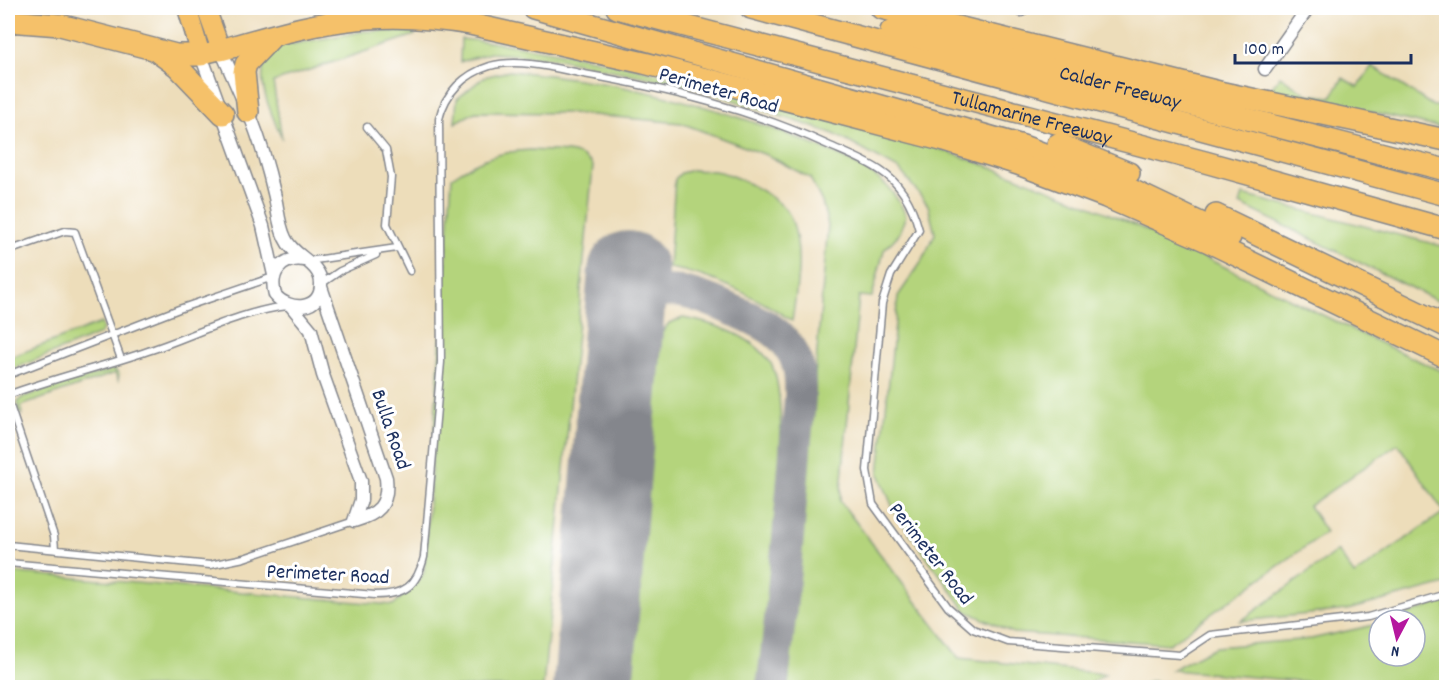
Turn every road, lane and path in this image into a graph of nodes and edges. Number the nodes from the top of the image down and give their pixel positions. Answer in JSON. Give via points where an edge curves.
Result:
{"nodes":[{"id":1,"x":187,"y":8,"type":"edge"},
{"id":2,"x":206,"y":8,"type":"edge"},
{"id":3,"x":518,"y":8,"type":"edge"},
{"id":4,"x":533,"y":8,"type":"edge"},
{"id":5,"x":617,"y":8,"type":"edge"},
{"id":6,"x":751,"y":8,"type":"edge"},
{"id":7,"x":791,"y":8,"type":"edge"},
{"id":8,"x":1308,"y":8,"type":"edge"},
{"id":9,"x":887,"y":9,"type":"edge"},
{"id":10,"x":55,"y":16,"type":"edge"},
{"id":11,"x":8,"y":22,"type":"edge"},
{"id":12,"x":272,"y":36,"type":"junction"},
{"id":13,"x":148,"y":47,"type":"junction"},
{"id":14,"x":211,"y":53,"type":"junction"},
{"id":15,"x":1264,"y":69,"type":"dead end"},
{"id":16,"x":854,"y":71,"type":"junction"},
{"id":17,"x":248,"y":112,"type":"junction"},
{"id":18,"x":223,"y":114,"type":"junction"},
{"id":19,"x":856,"y":117,"type":"junction"},
{"id":20,"x":1345,"y":120,"type":"junction"},
{"id":21,"x":367,"y":127,"type":"dead end"},
{"id":22,"x":1446,"y":140,"type":"edge"},
{"id":23,"x":1446,"y":148,"type":"edge"},
{"id":24,"x":1446,"y":170,"type":"edge"},
{"id":25,"x":1446,"y":195,"type":"edge"},
{"id":26,"x":1446,"y":229,"type":"edge"},
{"id":27,"x":397,"y":248,"type":"junction"},
{"id":28,"x":388,"y":250,"type":"junction"},
{"id":29,"x":8,"y":251,"type":"edge"},
{"id":30,"x":306,"y":261,"type":"junction"},
{"id":31,"x":410,"y":271,"type":"dead end"},
{"id":32,"x":273,"y":276,"type":"junction"},
{"id":33,"x":321,"y":286,"type":"junction"},
{"id":34,"x":290,"y":306,"type":"junction"},
{"id":35,"x":1446,"y":326,"type":"edge"},
{"id":36,"x":112,"y":335,"type":"junction"},
{"id":37,"x":1446,"y":342,"type":"edge"},
{"id":38,"x":1446,"y":357,"type":"edge"},
{"id":39,"x":121,"y":359,"type":"junction"},
{"id":40,"x":8,"y":375,"type":"edge"},
{"id":41,"x":8,"y":395,"type":"edge"},
{"id":42,"x":8,"y":400,"type":"edge"},
{"id":43,"x":354,"y":521,"type":"junction"},
{"id":44,"x":8,"y":545,"type":"edge"},
{"id":45,"x":55,"y":549,"type":"junction"},
{"id":46,"x":8,"y":563,"type":"edge"},
{"id":47,"x":1446,"y":594,"type":"edge"}],
"edges":[{"from":1,"to":14,"type":"main road"},
{"from":2,"to":14,"type":"main road","via":[[213,35]]},
{"from":3,"to":19,"type":"highway"},
{"from":4,"to":37,"type":"highway","via":[[1023,146],[1174,208]]},
{"from":5,"to":16,"type":"highway","name":"Tullamarine Freeway"},
{"from":6,"to":25,"type":"highway","name":"Tullamarine Freeway"},
{"from":7,"to":24,"type":"highway","name":"Calder Freeway","via":[[1072,74]]},
{"from":8,"to":15,"type":"street"},
{"from":9,"to":20,"type":"highway"},
{"from":10,"to":11,"type":"highway","bridge":true},
{"from":10,"to":13,"type":"highway"},
{"from":12,"to":14,"type":"highway"},
{"from":12,"to":17,"type":"highway","via":[[246,64]]},
{"from":12,"to":19,"type":"highway","via":[[322,22],[366,16],[444,20],[633,60]]},
{"from":13,"to":14,"type":"highway","via":[[176,55]]},
{"from":13,"to":18,"type":"highway","via":[[177,66]]},
{"from":14,"to":17,"type":"street"},
{"from":14,"to":18,"type":"street"},
{"from":16,"to":26,"type":"highway","name":"Tullamarine Freeway"},
{"from":16,"to":35,"type":"highway","via":[[1100,159]]},
{"from":17,"to":30,"type":"street","via":[[269,170],[284,236],[292,250]]},
{"from":18,"to":32,"type":"street","via":[[263,226]]},
{"from":19,"to":38,"type":"highway","via":[[1006,160],[1106,197],[1207,241]]},
{"from":20,"to":22,"type":"highway"},
{"from":20,"to":23,"type":"highway"},
{"from":21,"to":27,"type":"lane","via":[[380,140],[388,159],[391,177],[387,224]]},
{"from":27,"to":28,"type":"lane"},
{"from":27,"to":31,"type":"lane"},
{"from":28,"to":30,"type":"lane"},
{"from":28,"to":33,"type":"lane","via":[[340,271]]},
{"from":29,"to":36,"type":"lane","via":[[74,231]]},
{"from":30,"to":32,"type":"street","via":[[289,260]]},
{"from":30,"to":33,"type":"street","via":[[318,271]]},
{"from":32,"to":34,"type":"street","via":[[275,295]]},
{"from":32,"to":36,"type":"lane"},
{"from":33,"to":34,"type":"street","via":[[311,303]]},
{"from":33,"to":43,"type":"street","name":"Bulla Road","via":[[386,478],[386,497],[379,510],[373,516]]},
{"from":34,"to":39,"type":"lane","via":[[257,311]]},
{"from":34,"to":43,"type":"street","via":[[311,330],[361,481],[362,500]]},
{"from":36,"to":39,"type":"lane"},
{"from":36,"to":40,"type":"lane"},
{"from":39,"to":41,"type":"lane"},
{"from":42,"to":45,"type":"lane"},
{"from":43,"to":45,"type":"lane","via":[[218,565]]},
{"from":44,"to":45,"type":"lane"},
{"from":46,"to":47,"type":"lane","name":"Perimeter Road","via":[[375,595],[395,595],[412,583],[420,573],[424,557],[441,363],[439,119],[442,105],[463,80],[490,66],[517,64],[671,90],[728,107],[792,128],[855,157],[882,171],[898,186],[914,209],[919,230],[891,275],[882,303],[867,470],[869,489],[873,504],[948,607],[973,629],[1008,642],[1180,655],[1210,635],[1368,617]]}]}
